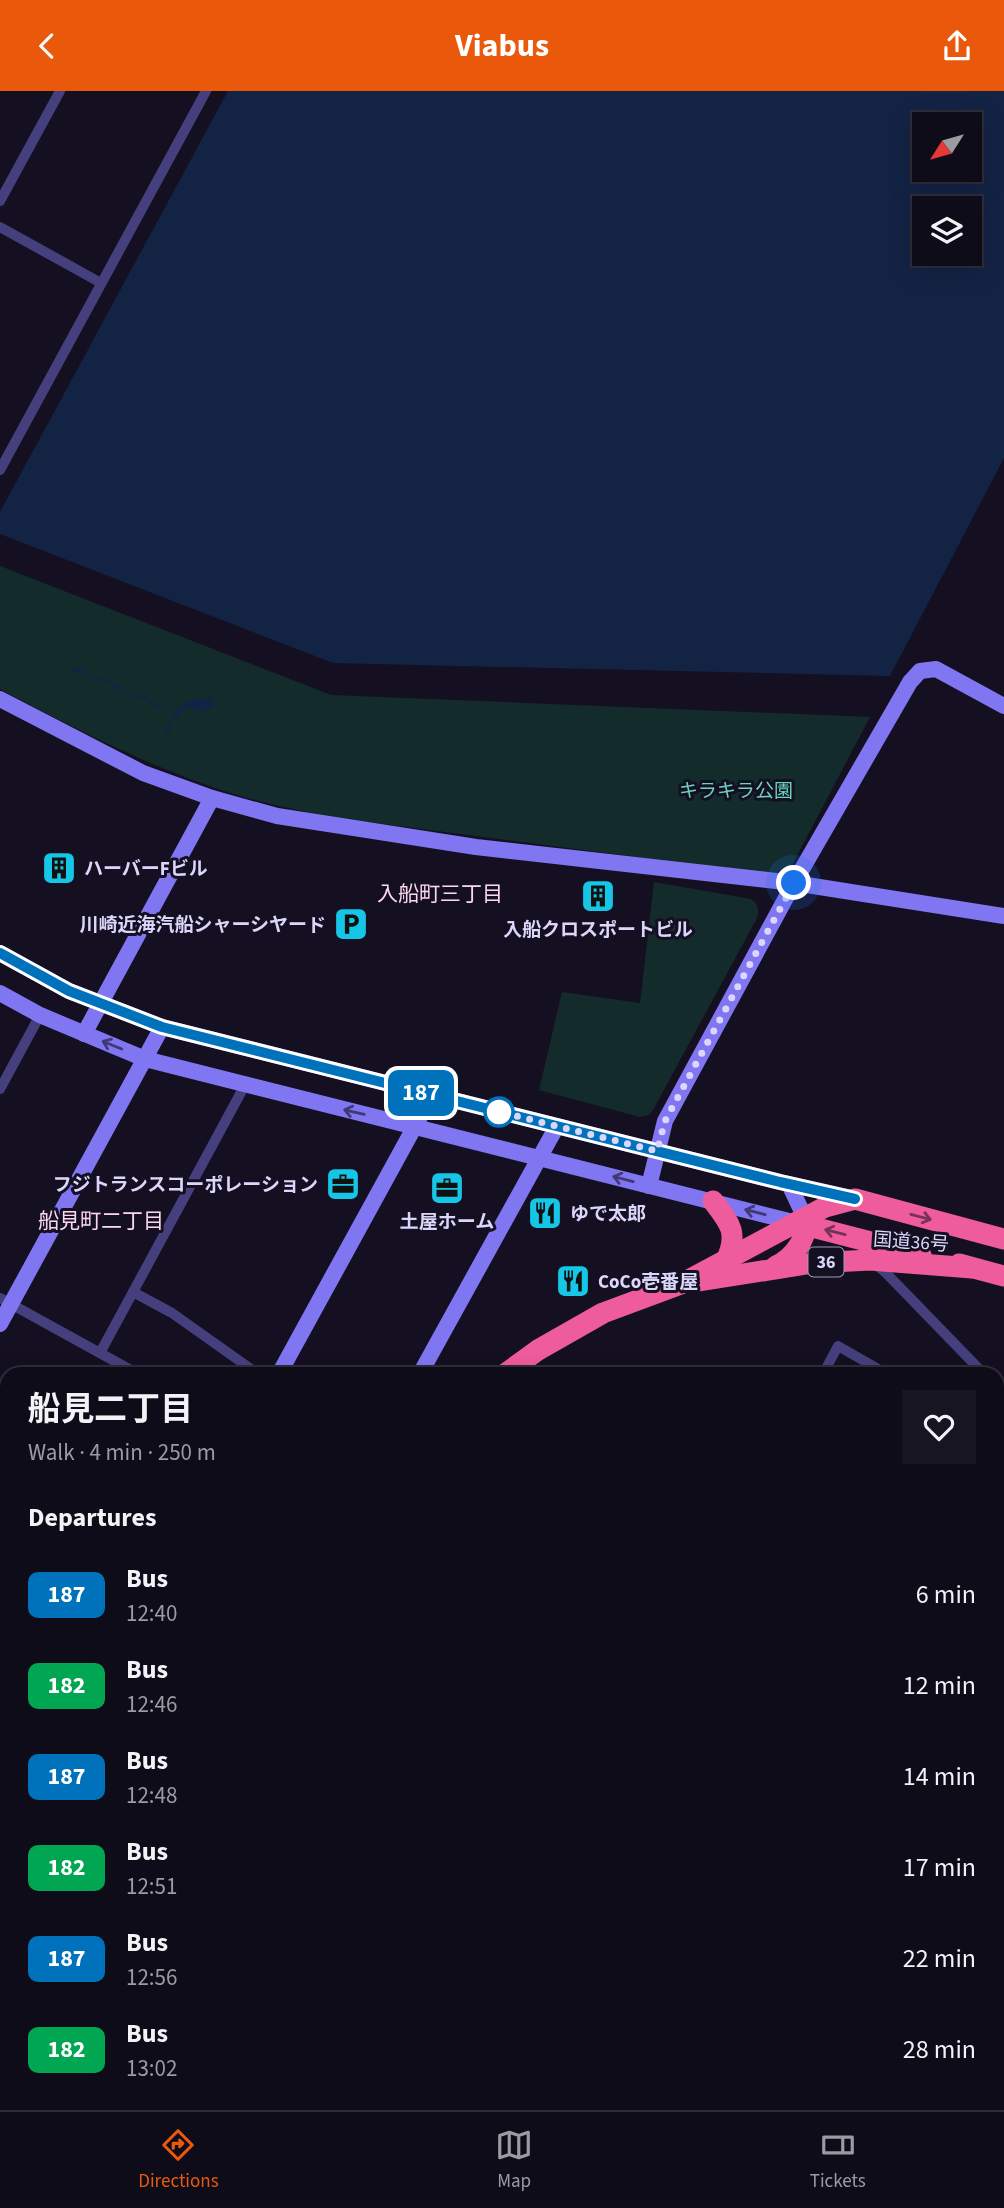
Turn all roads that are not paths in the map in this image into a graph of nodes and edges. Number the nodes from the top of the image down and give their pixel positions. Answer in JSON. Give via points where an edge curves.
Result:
{"nodes":[{"id":1,"x":60,"y":91,"type":"edge"},
{"id":2,"x":206,"y":91,"type":"edge"},
{"id":3,"x":0,"y":201,"type":"edge"},
{"id":4,"x":0,"y":227,"type":"edge"},
{"id":5,"x":102,"y":283,"type":"junction"},
{"id":6,"x":0,"y":470,"type":"edge"},
{"id":7,"x":0,"y":699,"type":"edge"},
{"id":8,"x":1004,"y":706,"type":"edge"},
{"id":9,"x":212,"y":798,"type":"junction"},
{"id":10,"x":794,"y":883,"type":"junction"},
{"id":11,"x":1004,"y":916,"type":"edge"},
{"id":12,"x":0,"y":953,"type":"edge"},
{"id":13,"x":0,"y":993,"type":"edge"},
{"id":14,"x":100,"y":1003,"type":"junction"},
{"id":15,"x":40,"y":1015,"type":"junction"},
{"id":16,"x":162,"y":1027,"type":"junction"},
{"id":17,"x":84,"y":1034,"type":"junction"},
{"id":18,"x":145,"y":1059,"type":"junction"},
{"id":19,"x":245,"y":1085,"type":"junction"},
{"id":20,"x":0,"y":1089,"type":"edge"},
{"id":21,"x":432,"y":1095,"type":"junction"},
{"id":22,"x":557,"y":1126,"type":"junction"},
{"id":23,"x":415,"y":1127,"type":"junction"},
{"id":24,"x":657,"y":1151,"type":"junction"},
{"id":25,"x":540,"y":1159,"type":"junction"},
{"id":26,"x":789,"y":1184,"type":"junction"},
{"id":27,"x":649,"y":1186,"type":"junction"},
{"id":28,"x":855,"y":1199,"type":"junction"},
{"id":29,"x":713,"y":1201,"type":"junction"},
{"id":30,"x":803,"y":1222,"type":"junction"},
{"id":31,"x":1004,"y":1240,"type":"edge"},
{"id":32,"x":726,"y":1261,"type":"junction"},
{"id":33,"x":870,"y":1261,"type":"junction"},
{"id":34,"x":972,"y":1268,"type":"junction"},
{"id":35,"x":766,"y":1271,"type":"junction"},
{"id":36,"x":1004,"y":1276,"type":"edge"},
{"id":37,"x":681,"y":1284,"type":"junction"},
{"id":38,"x":133,"y":1292,"type":"junction"},
{"id":39,"x":5,"y":1301,"type":"edge"},
{"id":40,"x":0,"y":1324,"type":"edge"},
{"id":41,"x":100,"y":1353,"type":"junction"},
{"id":42,"x":125,"y":1367,"type":"edge"},
{"id":43,"x":248,"y":1367,"type":"edge"},
{"id":44,"x":283,"y":1367,"type":"edge"},
{"id":45,"x":425,"y":1367,"type":"edge"},
{"id":46,"x":515,"y":1367,"type":"edge"},
{"id":47,"x":827,"y":1367,"type":"edge"},
{"id":48,"x":875,"y":1367,"type":"edge"},
{"id":49,"x":977,"y":1367,"type":"edge"}],
"edges":[{"from":1,"to":3,"type":"street"},
{"from":2,"to":5,"type":"street"},
{"from":4,"to":5,"type":"street"},
{"from":5,"to":6,"type":"street"},
{"from":7,"to":9,"type":"street","via":[[143,773]]},
{"from":8,"to":10,"type":"street","via":[[936,669],[920,671]]},
{"from":9,"to":10,"type":"street","via":[[277,816],[464,845]]},
{"from":9,"to":14,"type":"street"},
{"from":10,"to":11,"type":"street"},
{"from":10,"to":24,"type":"street","via":[[665,1121]]},
{"from":12,"to":14,"type":"street"},
{"from":13,"to":15,"type":"street"},
{"from":14,"to":16,"type":"street"},
{"from":14,"to":17,"type":"street"},
{"from":15,"to":17,"type":"street"},
{"from":15,"to":20,"type":"street"},
{"from":16,"to":18,"type":"street"},
{"from":16,"to":21,"type":"street"},
{"from":18,"to":17,"type":"street","one_way":true},
{"from":18,"to":19,"type":"street"},
{"from":18,"to":39,"type":"street"},
{"from":23,"to":19,"type":"street","one_way":true},
{"from":19,"to":38,"type":"street"},
{"from":21,"to":22,"type":"street"},
{"from":21,"to":23,"type":"street"},
{"from":22,"to":24,"type":"street"},
{"from":22,"to":25,"type":"street"},
{"from":23,"to":25,"type":"street"},
{"from":23,"to":44,"type":"street"},
{"from":24,"to":26,"type":"street"},
{"from":24,"to":27,"type":"street"},
{"from":27,"to":25,"type":"street","one_way":true},
{"from":25,"to":45,"type":"street"},
{"from":26,"to":28,"type":"street"},
{"from":26,"to":30,"type":"street"},
{"from":27,"to":29,"type":"street"},
{"from":28,"to":30,"type":"highway","name":"国道36号","number":"36","via":[[825,1207]]},
{"from":28,"to":31,"type":"highway","name":"国道36号","one_way":true},
{"from":30,"to":29,"type":"street","one_way":true},
{"from":29,"to":32,"type":"highway","via":[[731,1224],[733,1246]]},
{"from":30,"to":32,"type":"highway","name":"国道36号","number":"36"},
{"from":34,"to":30,"type":"highway","name":"国道36号","number":"36","one_way":true},
{"from":30,"to":35,"type":"highway","number":"36","via":[[797,1250]]},
{"from":32,"to":37,"type":"highway","name":"国道36号","number":"36"},
{"from":33,"to":34,"type":"highway","name":"国道36号","number":"36"},
{"from":33,"to":35,"type":"highway","name":"国道36号","number":"36"},
{"from":33,"to":49,"type":"street"},
{"from":34,"to":36,"type":"highway","name":"国道36号","number":"36"},
{"from":35,"to":37,"type":"highway","name":"国道36号","number":"36"},
{"from":37,"to":46,"type":"highway","name":"国道36号","number":"36","via":[[603,1313]]},
{"from":38,"to":41,"type":"street"},
{"from":38,"to":43,"type":"street","via":[[172,1313]]},
{"from":39,"to":40,"type":"street"},
{"from":39,"to":41,"type":"street"},
{"from":41,"to":42,"type":"street"},
{"from":47,"to":48,"type":"street","via":[[838,1346]]}]}
